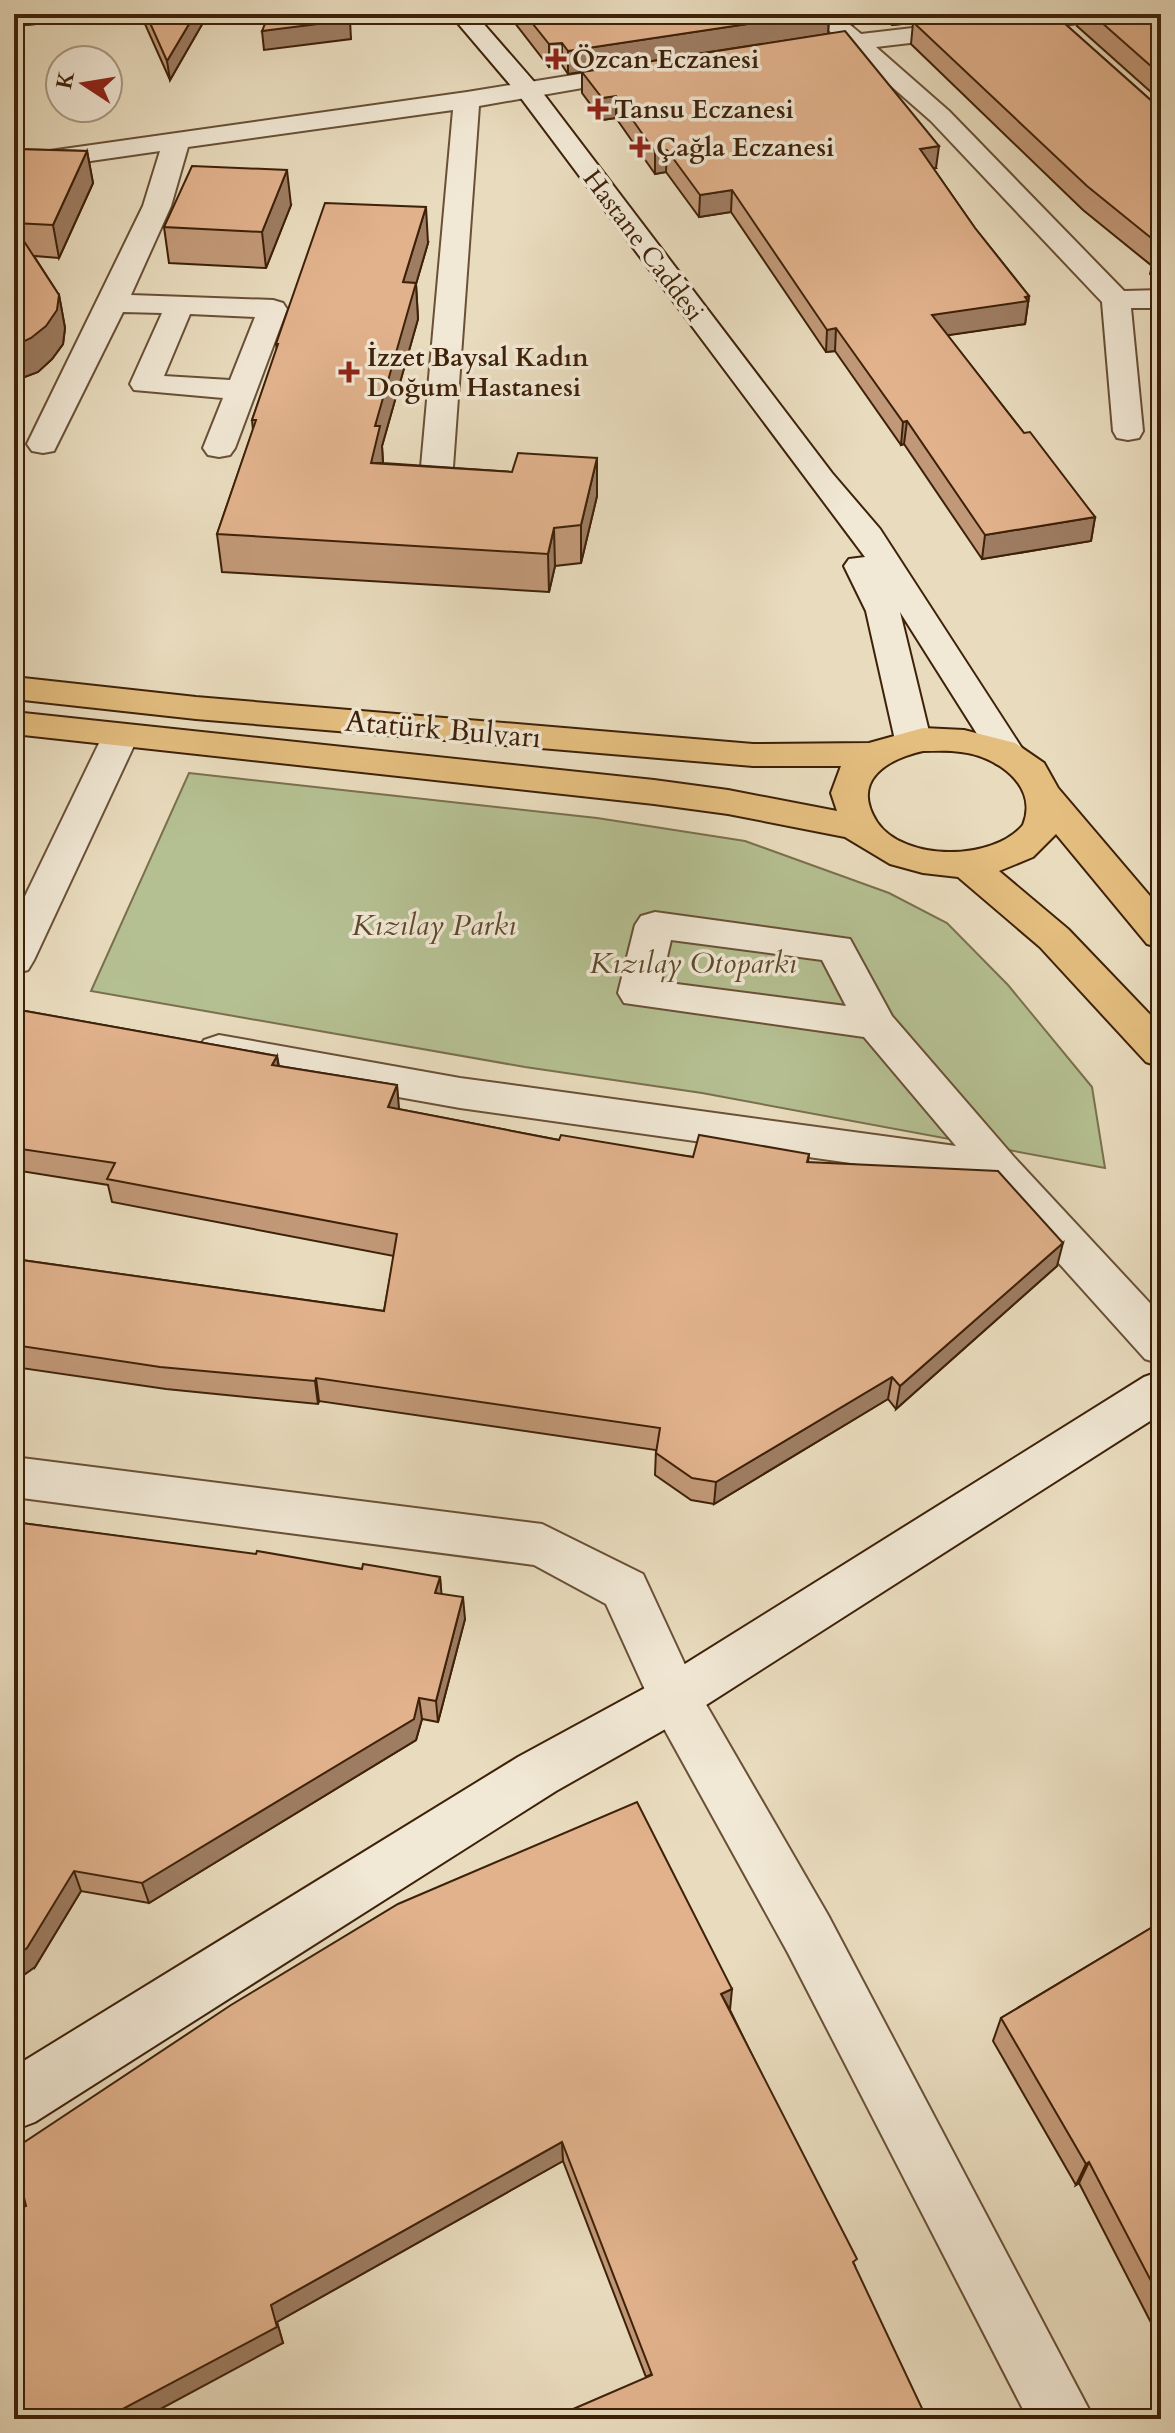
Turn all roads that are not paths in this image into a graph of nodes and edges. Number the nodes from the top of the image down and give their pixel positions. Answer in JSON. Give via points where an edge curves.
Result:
{"nodes":[{"id":1,"x":462,"y":14,"type":"edge"},
{"id":2,"x":822,"y":14,"type":"edge"},
{"id":3,"x":1097,"y":14,"type":"edge"},
{"id":4,"x":1047,"y":16,"type":"edge"},
{"id":5,"x":1071,"y":38,"type":"edge"},
{"id":6,"x":853,"y":40,"type":"junction"},
{"id":7,"x":776,"y":51,"type":"edge"},
{"id":8,"x":667,"y":68,"type":"edge"},
{"id":9,"x":527,"y":89,"type":"junction"},
{"id":10,"x":467,"y":100,"type":"junction"},
{"id":11,"x":176,"y":143,"type":"junction"},
{"id":12,"x":14,"y":164,"type":"edge"},
{"id":13,"x":1161,"y":299,"type":"edge"},
{"id":14,"x":1116,"y":300,"type":"junction"},
{"id":15,"x":113,"y":303,"type":"junction"},
{"id":16,"x":180,"y":305,"type":"junction"},
{"id":17,"x":241,"y":390,"type":"junction"},
{"id":18,"x":1128,"y":431,"type":"dead end"},
{"id":19,"x":43,"y":444,"type":"dead end"},
{"id":20,"x":219,"y":448,"type":"dead end"},
{"id":21,"x":437,"y":467,"type":"edge"},
{"id":22,"x":821,"y":480,"type":"junction"},
{"id":23,"x":14,"y":688,"type":"edge"},
{"id":24,"x":14,"y":723,"type":"edge"},
{"id":25,"x":120,"y":737,"type":"junction"},
{"id":26,"x":913,"y":740,"type":"junction"},
{"id":27,"x":873,"y":754,"type":"junction"},
{"id":28,"x":1009,"y":756,"type":"junction"},
{"id":29,"x":1046,"y":797,"type":"junction"},
{"id":30,"x":861,"y":829,"type":"junction"},
{"id":31,"x":967,"y":865,"type":"junction"},
{"id":32,"x":1161,"y":935,"type":"edge"},
{"id":33,"x":14,"y":960,"type":"edge"},
{"id":34,"x":876,"y":1024,"type":"junction"},
{"id":35,"x":183,"y":1044,"type":"edge"},
{"id":36,"x":1161,"y":1052,"type":"edge"},
{"id":37,"x":999,"y":1168,"type":"junction"},
{"id":38,"x":1161,"y":1346,"type":"edge"},
{"id":39,"x":1161,"y":1390,"type":"edge"},
{"id":40,"x":14,"y":1477,"type":"edge"},
{"id":41,"x":674,"y":1698,"type":"junction"},
{"id":42,"x":14,"y":2101,"type":"edge"},
{"id":43,"x":1062,"y":2419,"type":"edge"}],
"edges":[{"from":1,"to":9,"type":"street","name":"Hastane Caddesi"},
{"from":2,"to":6,"type":"street"},
{"from":3,"to":4,"type":"street"},
{"from":4,"to":5,"type":"street"},
{"from":4,"to":6,"type":"street"},
{"from":6,"to":7,"type":"street"},
{"from":6,"to":14,"type":"street","via":[[940,116]]},
{"from":8,"to":9,"type":"street"},
{"from":9,"to":10,"type":"street"},
{"from":9,"to":22,"type":"street","name":"Hastane Caddesi"},
{"from":10,"to":11,"type":"street"},
{"from":10,"to":21,"type":"street"},
{"from":11,"to":12,"type":"street"},
{"from":11,"to":15,"type":"street","via":[[157,206]]},
{"from":13,"to":14,"type":"street"},
{"from":14,"to":18,"type":"street"},
{"from":15,"to":16,"type":"street"},
{"from":15,"to":19,"type":"street"},
{"from":16,"to":17,"type":"street","via":[[273,309]]},
{"from":16,"to":17,"type":"street","via":[[145,384]]},
{"from":17,"to":20,"type":"street"},
{"from":22,"to":26,"type":"street","name":"Hastane Caddesi","via":[[883,611]]},
{"from":22,"to":28,"type":"street","name":"Hastane Caddesi","via":[[864,529]]},
{"from":23,"to":27,"type":"main road","name":"Atatürk Bulvarı","via":[[737,754]]},
{"from":24,"to":25,"type":"main road","name":"Atatürk Bulvarı"},
{"from":25,"to":30,"type":"main road","name":"Atatürk Bulvarı","via":[[700,798]]},
{"from":25,"to":33,"type":"street"},
{"from":26,"to":27,"type":"main road"},
{"from":26,"to":28,"type":"main road","via":[[970,741]]},
{"from":27,"to":30,"type":"main road","via":[[853,774],[847,792]]},
{"from":28,"to":29,"type":"main road","via":[[1037,779]]},
{"from":29,"to":31,"type":"main road","via":[[1044,821],[1030,843],[991,861]]},
{"from":29,"to":32,"type":"main road"},
{"from":30,"to":31,"type":"main road","via":[[906,857]]},
{"from":31,"to":36,"type":"main road","via":[[1054,938]]},
{"from":34,"to":34,"type":"street","via":[[836,948],[655,925],[638,993]]},
{"from":34,"to":37,"type":"street"},
{"from":35,"to":37,"type":"street","via":[[460,1093]]},
{"from":37,"to":38,"type":"street"},
{"from":39,"to":41,"type":"street"},
{"from":40,"to":41,"type":"street","via":[[542,1545],[625,1589]]},
{"from":41,"to":42,"type":"street","via":[[537,1774]]},
{"from":41,"to":43,"type":"street","via":[[808,1934]]}]}
